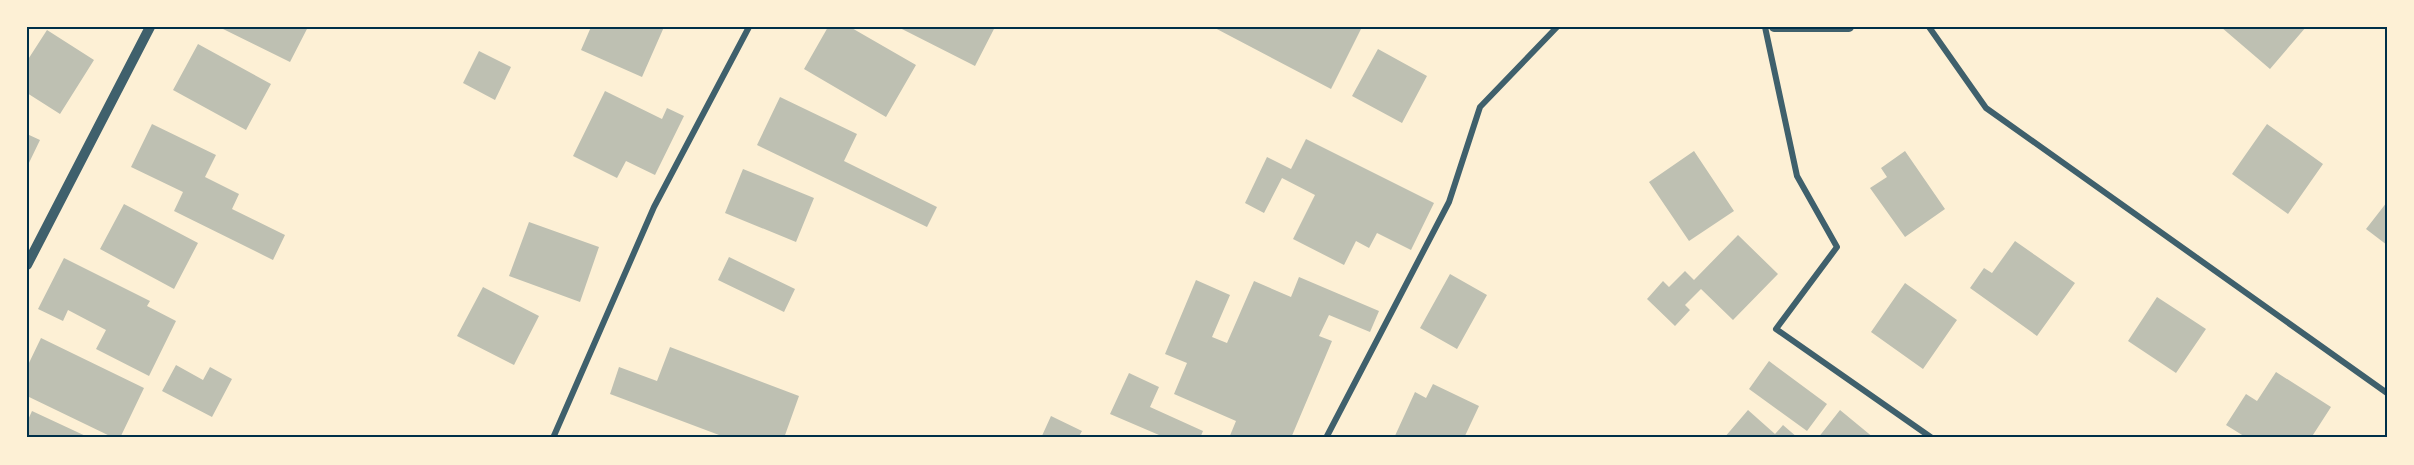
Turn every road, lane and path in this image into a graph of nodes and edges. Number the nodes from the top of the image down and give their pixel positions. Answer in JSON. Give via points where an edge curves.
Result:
{"nodes":[{"id":1,"x":150,"y":27,"type":"edge"},
{"id":2,"x":749,"y":27,"type":"edge"},
{"id":3,"x":1557,"y":27,"type":"edge"},
{"id":4,"x":1765,"y":27,"type":"edge"},
{"id":5,"x":1774,"y":27,"type":"edge"},
{"id":6,"x":1849,"y":27,"type":"edge"},
{"id":7,"x":1929,"y":27,"type":"edge"},
{"id":8,"x":27,"y":265,"type":"edge"},
{"id":9,"x":2387,"y":393,"type":"edge"},
{"id":10,"x":553,"y":438,"type":"edge"},
{"id":11,"x":1326,"y":438,"type":"edge"},
{"id":12,"x":1932,"y":438,"type":"edge"}],
"edges":[{"from":1,"to":8,"type":"street"},
{"from":2,"to":10,"type":"street","via":[[654,207]]},
{"from":3,"to":11,"type":"street","via":[[1480,107],[1449,202]]},
{"from":4,"to":12,"type":"street","via":[[1797,176],[1837,247],[1776,329]]},
{"from":5,"to":6,"type":"street"},
{"from":7,"to":9,"type":"street","via":[[1986,108]]}]}
